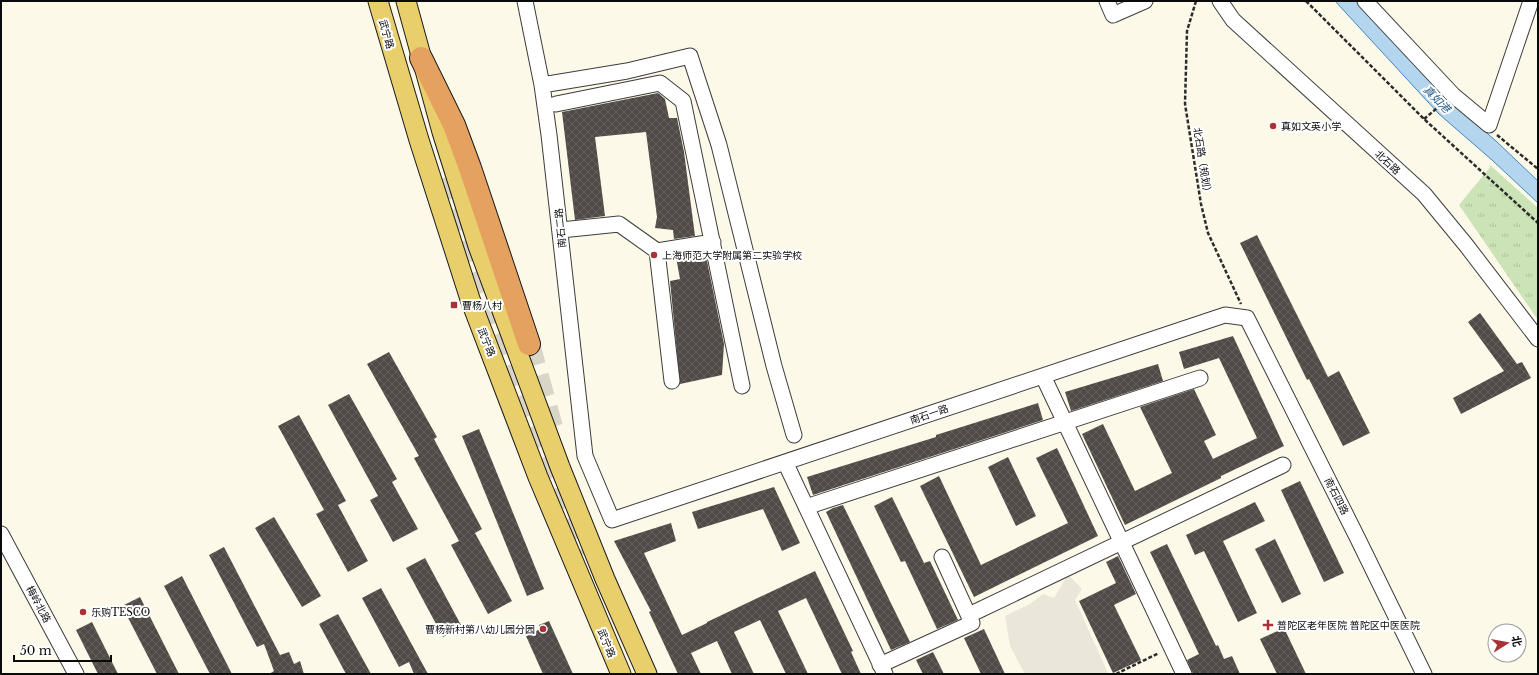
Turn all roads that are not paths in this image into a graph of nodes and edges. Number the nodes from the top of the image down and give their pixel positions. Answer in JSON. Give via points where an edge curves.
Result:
{"nodes":[{"id":1,"x":378,"y":1,"type":"edge"},
{"id":2,"x":406,"y":1,"type":"edge"},
{"id":3,"x":525,"y":1,"type":"edge"},
{"id":4,"x":1107,"y":1,"type":"edge"},
{"id":5,"x":1145,"y":1,"type":"edge"},
{"id":6,"x":1220,"y":1,"type":"edge"},
{"id":7,"x":1365,"y":1,"type":"edge"},
{"id":8,"x":1531,"y":1,"type":"edge"},
{"id":9,"x":421,"y":58,"type":"junction"},
{"id":10,"x":542,"y":85,"type":"junction"},
{"id":11,"x":556,"y":104,"type":"dead end"},
{"id":12,"x":561,"y":230,"type":"junction"},
{"id":13,"x":713,"y":242,"type":"junction"},
{"id":14,"x":657,"y":251,"type":"junction"},
{"id":15,"x":1247,"y":318,"type":"joint"},
{"id":16,"x":1538,"y":339,"type":"edge"},
{"id":17,"x":529,"y":344,"type":"tunnel mouth"},
{"id":18,"x":1043,"y":376,"type":"junction"},
{"id":19,"x":1200,"y":378,"type":"dead end"},
{"id":20,"x":672,"y":381,"type":"dead end"},
{"id":21,"x":742,"y":386,"type":"dead end"},
{"id":22,"x":1064,"y":422,"type":"junction"},
{"id":23,"x":794,"y":435,"type":"dead end"},
{"id":24,"x":785,"y":462,"type":"junction"},
{"id":25,"x":1283,"y":465,"type":"dead end"},
{"id":26,"x":806,"y":507,"type":"junction"},
{"id":27,"x":612,"y":520,"type":"joint"},
{"id":28,"x":1,"y":534,"type":"edge"},
{"id":29,"x":1122,"y":542,"type":"junction"},
{"id":30,"x":942,"y":557,"type":"dead end"},
{"id":31,"x":969,"y":615,"type":"junction"},
{"id":32,"x":883,"y":669,"type":"edge"},
{"id":33,"x":1182,"y":673,"type":"edge"},
{"id":34,"x":76,"y":674,"type":"edge"},
{"id":35,"x":621,"y":674,"type":"edge"},
{"id":36,"x":647,"y":674,"type":"edge"},
{"id":37,"x":1424,"y":674,"type":"edge"}],
"edges":[{"from":1,"to":35,"type":"main road","name":"武宁路","via":[[470,299],[541,484]]},
{"from":2,"to":9,"type":"main road"},
{"from":3,"to":10,"type":"street","name":"南石二路"},
{"from":4,"to":5,"type":"street","via":[[1114,15]]},
{"from":6,"to":16,"type":"street","name":"北石路","via":[[1233,20],[1424,194]]},
{"from":7,"to":8,"type":"street","via":[[1453,95],[1489,125]]},
{"from":9,"to":17,"type":"highway","via":[[454,125]]},
{"from":9,"to":36,"type":"main road","via":[[478,246],[537,408],[605,579]]},
{"from":10,"to":12,"type":"street","name":"南石二路"},
{"from":10,"to":23,"type":"street","via":[[620,73],[690,56],[719,145],[774,366]]},
{"from":11,"to":13,"type":"street","via":[[660,83],[682,101]]},
{"from":12,"to":14,"type":"street","via":[[619,224]]},
{"from":12,"to":27,"type":"street","name":"南石二路","via":[[585,456]]},
{"from":13,"to":14,"type":"street"},
{"from":13,"to":21,"type":"street"},
{"from":14,"to":20,"type":"street"},
{"from":15,"to":18,"type":"street","name":"南石一路","via":[[1225,315]]},
{"from":15,"to":37,"type":"street","name":"南石四路"},
{"from":18,"to":22,"type":"street"},
{"from":18,"to":24,"type":"street","name":"南石一路"},
{"from":19,"to":22,"type":"street"},
{"from":22,"to":26,"type":"street"},
{"from":22,"to":29,"type":"street"},
{"from":24,"to":26,"type":"street"},
{"from":24,"to":27,"type":"street","name":"南石一路"},
{"from":25,"to":29,"type":"street"},
{"from":26,"to":32,"type":"street"},
{"from":28,"to":34,"type":"street","name":"梅岭北路"},
{"from":29,"to":31,"type":"street"},
{"from":29,"to":33,"type":"street"},
{"from":30,"to":31,"type":"street"},
{"from":31,"to":32,"type":"street","via":[[972,622]]}]}
